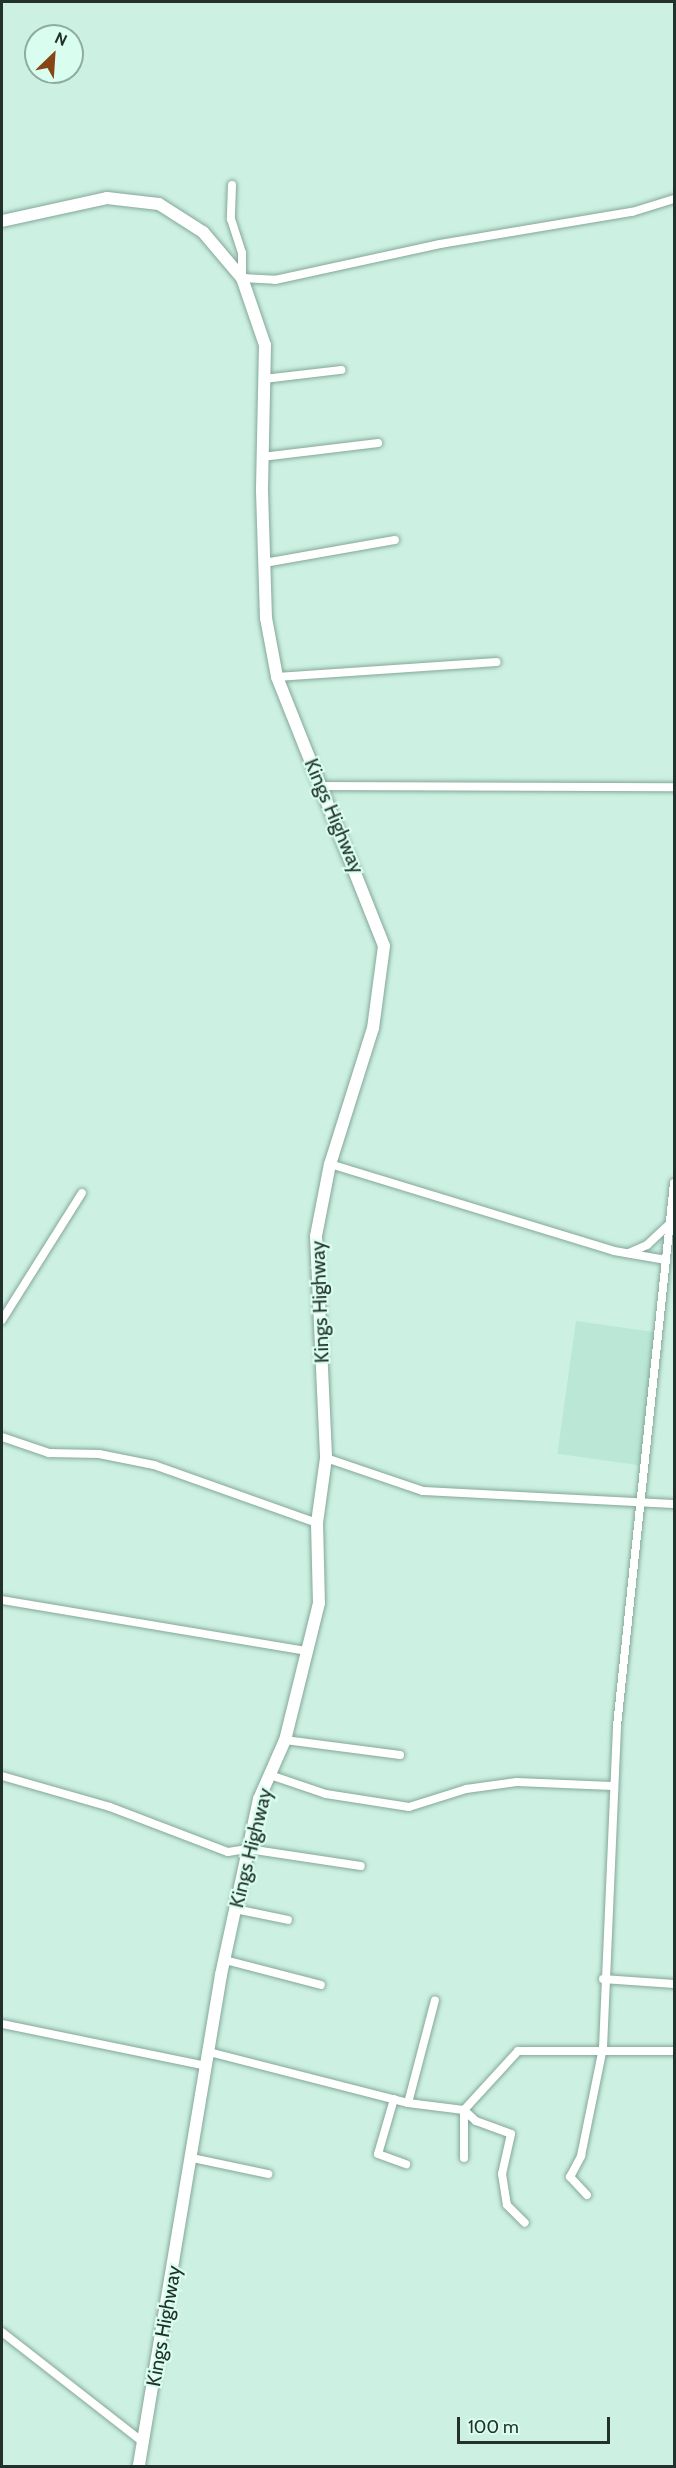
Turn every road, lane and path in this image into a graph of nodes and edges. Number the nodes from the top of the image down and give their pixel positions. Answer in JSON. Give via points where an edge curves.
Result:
{"nodes":[{"id":1,"x":232,"y":185,"type":"dead end"},
{"id":2,"x":675,"y":199,"type":"edge"},
{"id":3,"x":2,"y":221,"type":"edge"},
{"id":4,"x":242,"y":278,"type":"junction"},
{"id":5,"x":341,"y":369,"type":"dead end"},
{"id":6,"x":264,"y":379,"type":"junction"},
{"id":7,"x":378,"y":443,"type":"dead end"},
{"id":8,"x":262,"y":457,"type":"junction"},
{"id":9,"x":395,"y":540,"type":"dead end"},
{"id":10,"x":264,"y":563,"type":"junction"},
{"id":11,"x":496,"y":662,"type":"dead end"},
{"id":12,"x":277,"y":677,"type":"junction"},
{"id":13,"x":318,"y":786,"type":"junction"},
{"id":14,"x":675,"y":787,"type":"edge"},
{"id":15,"x":330,"y":1164,"type":"junction"},
{"id":16,"x":675,"y":1183,"type":"edge"},
{"id":17,"x":82,"y":1193,"type":"dead end"},
{"id":18,"x":671,"y":1223,"type":"junction"},
{"id":19,"x":629,"y":1254,"type":"junction"},
{"id":20,"x":666,"y":1260,"type":"junction"},
{"id":21,"x":2,"y":1320,"type":"edge"},
{"id":22,"x":2,"y":1437,"type":"edge"},
{"id":23,"x":326,"y":1458,"type":"junction"},
{"id":24,"x":675,"y":1504,"type":"edge"},
{"id":25,"x":644,"y":1506,"type":"junction"},
{"id":26,"x":317,"y":1523,"type":"junction"},
{"id":27,"x":2,"y":1600,"type":"edge"},
{"id":28,"x":308,"y":1651,"type":"junction"},
{"id":29,"x":285,"y":1740,"type":"junction"},
{"id":30,"x":400,"y":1755,"type":"dead end"},
{"id":31,"x":270,"y":1775,"type":"junction"},
{"id":32,"x":2,"y":1776,"type":"edge"},
{"id":33,"x":612,"y":1786,"type":"junction"},
{"id":34,"x":248,"y":1849,"type":"junction"},
{"id":35,"x":361,"y":1866,"type":"dead end"},
{"id":36,"x":235,"y":1909,"type":"junction"},
{"id":37,"x":288,"y":1920,"type":"dead end"},
{"id":38,"x":225,"y":1960,"type":"junction"},
{"id":39,"x":603,"y":1979,"type":"junction"},
{"id":40,"x":675,"y":1984,"type":"edge"},
{"id":41,"x":321,"y":1985,"type":"dead end"},
{"id":42,"x":435,"y":2000,"type":"dead end"},
{"id":43,"x":2,"y":2024,"type":"edge"},
{"id":44,"x":603,"y":2048,"type":"junction"},
{"id":45,"x":675,"y":2051,"type":"edge"},
{"id":46,"x":209,"y":2052,"type":"junction"},
{"id":47,"x":207,"y":2066,"type":"junction"},
{"id":48,"x":394,"y":2098,"type":"junction"},
{"id":49,"x":408,"y":2103,"type":"junction"},
{"id":50,"x":464,"y":2110,"type":"junction"},
{"id":51,"x":192,"y":2158,"type":"junction"},
{"id":52,"x":464,"y":2158,"type":"dead end"},
{"id":53,"x":406,"y":2164,"type":"dead end"},
{"id":54,"x":268,"y":2174,"type":"dead end"},
{"id":55,"x":587,"y":2195,"type":"dead end"},
{"id":56,"x":525,"y":2223,"type":"dead end"},
{"id":57,"x":2,"y":2332,"type":"edge"},
{"id":58,"x":143,"y":2442,"type":"junction"},
{"id":59,"x":139,"y":2466,"type":"edge"}],
"edges":[{"from":1,"to":4,"type":"street","via":[[231,219],[242,253]]},
{"from":2,"to":4,"type":"street","via":[[632,212],[337,263],[275,280]]},
{"from":3,"to":4,"type":"street","name":"Kings Highway","via":[[106,198],[159,204],[203,232]]},
{"from":4,"to":6,"type":"street","name":"Kings Highway","via":[[265,345]]},
{"from":5,"to":6,"type":"street"},
{"from":6,"to":8,"type":"street","name":"Kings Highway"},
{"from":7,"to":8,"type":"street"},
{"from":8,"to":10,"type":"street","name":"Kings Highway"},
{"from":9,"to":10,"type":"street"},
{"from":10,"to":12,"type":"street","name":"Kings Highway"},
{"from":11,"to":12,"type":"street"},
{"from":12,"to":13,"type":"street","name":"Kings Highway"},
{"from":13,"to":14,"type":"street"},
{"from":13,"to":15,"type":"street","name":"Kings Highway","via":[[384,946],[373,1028]]},
{"from":15,"to":19,"type":"street"},
{"from":15,"to":23,"type":"street","name":"Kings Highway","via":[[316,1236]]},
{"from":16,"to":18,"type":"street"},
{"from":17,"to":21,"type":"street"},
{"from":18,"to":19,"type":"street","via":[[647,1245]]},
{"from":18,"to":20,"type":"street"},
{"from":19,"to":20,"type":"street"},
{"from":20,"to":25,"type":"street"},
{"from":22,"to":26,"type":"street","via":[[50,1454],[99,1454],[154,1466]]},
{"from":23,"to":25,"type":"street","via":[[423,1491]]},
{"from":23,"to":26,"type":"street","name":"Kings Highway"},
{"from":24,"to":25,"type":"street"},
{"from":25,"to":33,"type":"street"},
{"from":26,"to":28,"type":"street","name":"Kings Highway","via":[[319,1603]]},
{"from":27,"to":28,"type":"street"},
{"from":28,"to":29,"type":"street","name":"Kings Highway"},
{"from":29,"to":30,"type":"street"},
{"from":29,"to":31,"type":"street","name":"Kings Highway"},
{"from":31,"to":33,"type":"street","via":[[326,1794],[409,1807],[466,1789],[517,1782]]},
{"from":31,"to":34,"type":"street","name":"Kings Highway"},
{"from":32,"to":34,"type":"street","via":[[110,1807],[228,1852]]},
{"from":33,"to":39,"type":"street"},
{"from":34,"to":35,"type":"street"},
{"from":34,"to":36,"type":"street","name":"Kings Highway"},
{"from":36,"to":37,"type":"street"},
{"from":36,"to":38,"type":"street","name":"Kings Highway"},
{"from":38,"to":41,"type":"street"},
{"from":38,"to":46,"type":"street","name":"Kings Highway"},
{"from":39,"to":40,"type":"street"},
{"from":39,"to":44,"type":"street"},
{"from":42,"to":49,"type":"street"},
{"from":43,"to":47,"type":"street"},
{"from":44,"to":45,"type":"street"},
{"from":44,"to":50,"type":"street","via":[[518,2051]]},
{"from":44,"to":55,"type":"street","via":[[581,2156],[570,2177]]},
{"from":46,"to":47,"type":"street","name":"Kings Highway"},
{"from":46,"to":48,"type":"street"},
{"from":47,"to":51,"type":"street","name":"Kings Highway"},
{"from":48,"to":49,"type":"street"},
{"from":48,"to":53,"type":"street","via":[[378,2154]]},
{"from":49,"to":50,"type":"street"},
{"from":50,"to":52,"type":"street"},
{"from":50,"to":56,"type":"street","via":[[476,2121],[511,2134],[502,2174],[507,2205]]},
{"from":51,"to":54,"type":"street"},
{"from":51,"to":58,"type":"street","name":"Kings Highway"},
{"from":57,"to":58,"type":"street"},
{"from":58,"to":59,"type":"street","name":"Kings Highway"}]}
